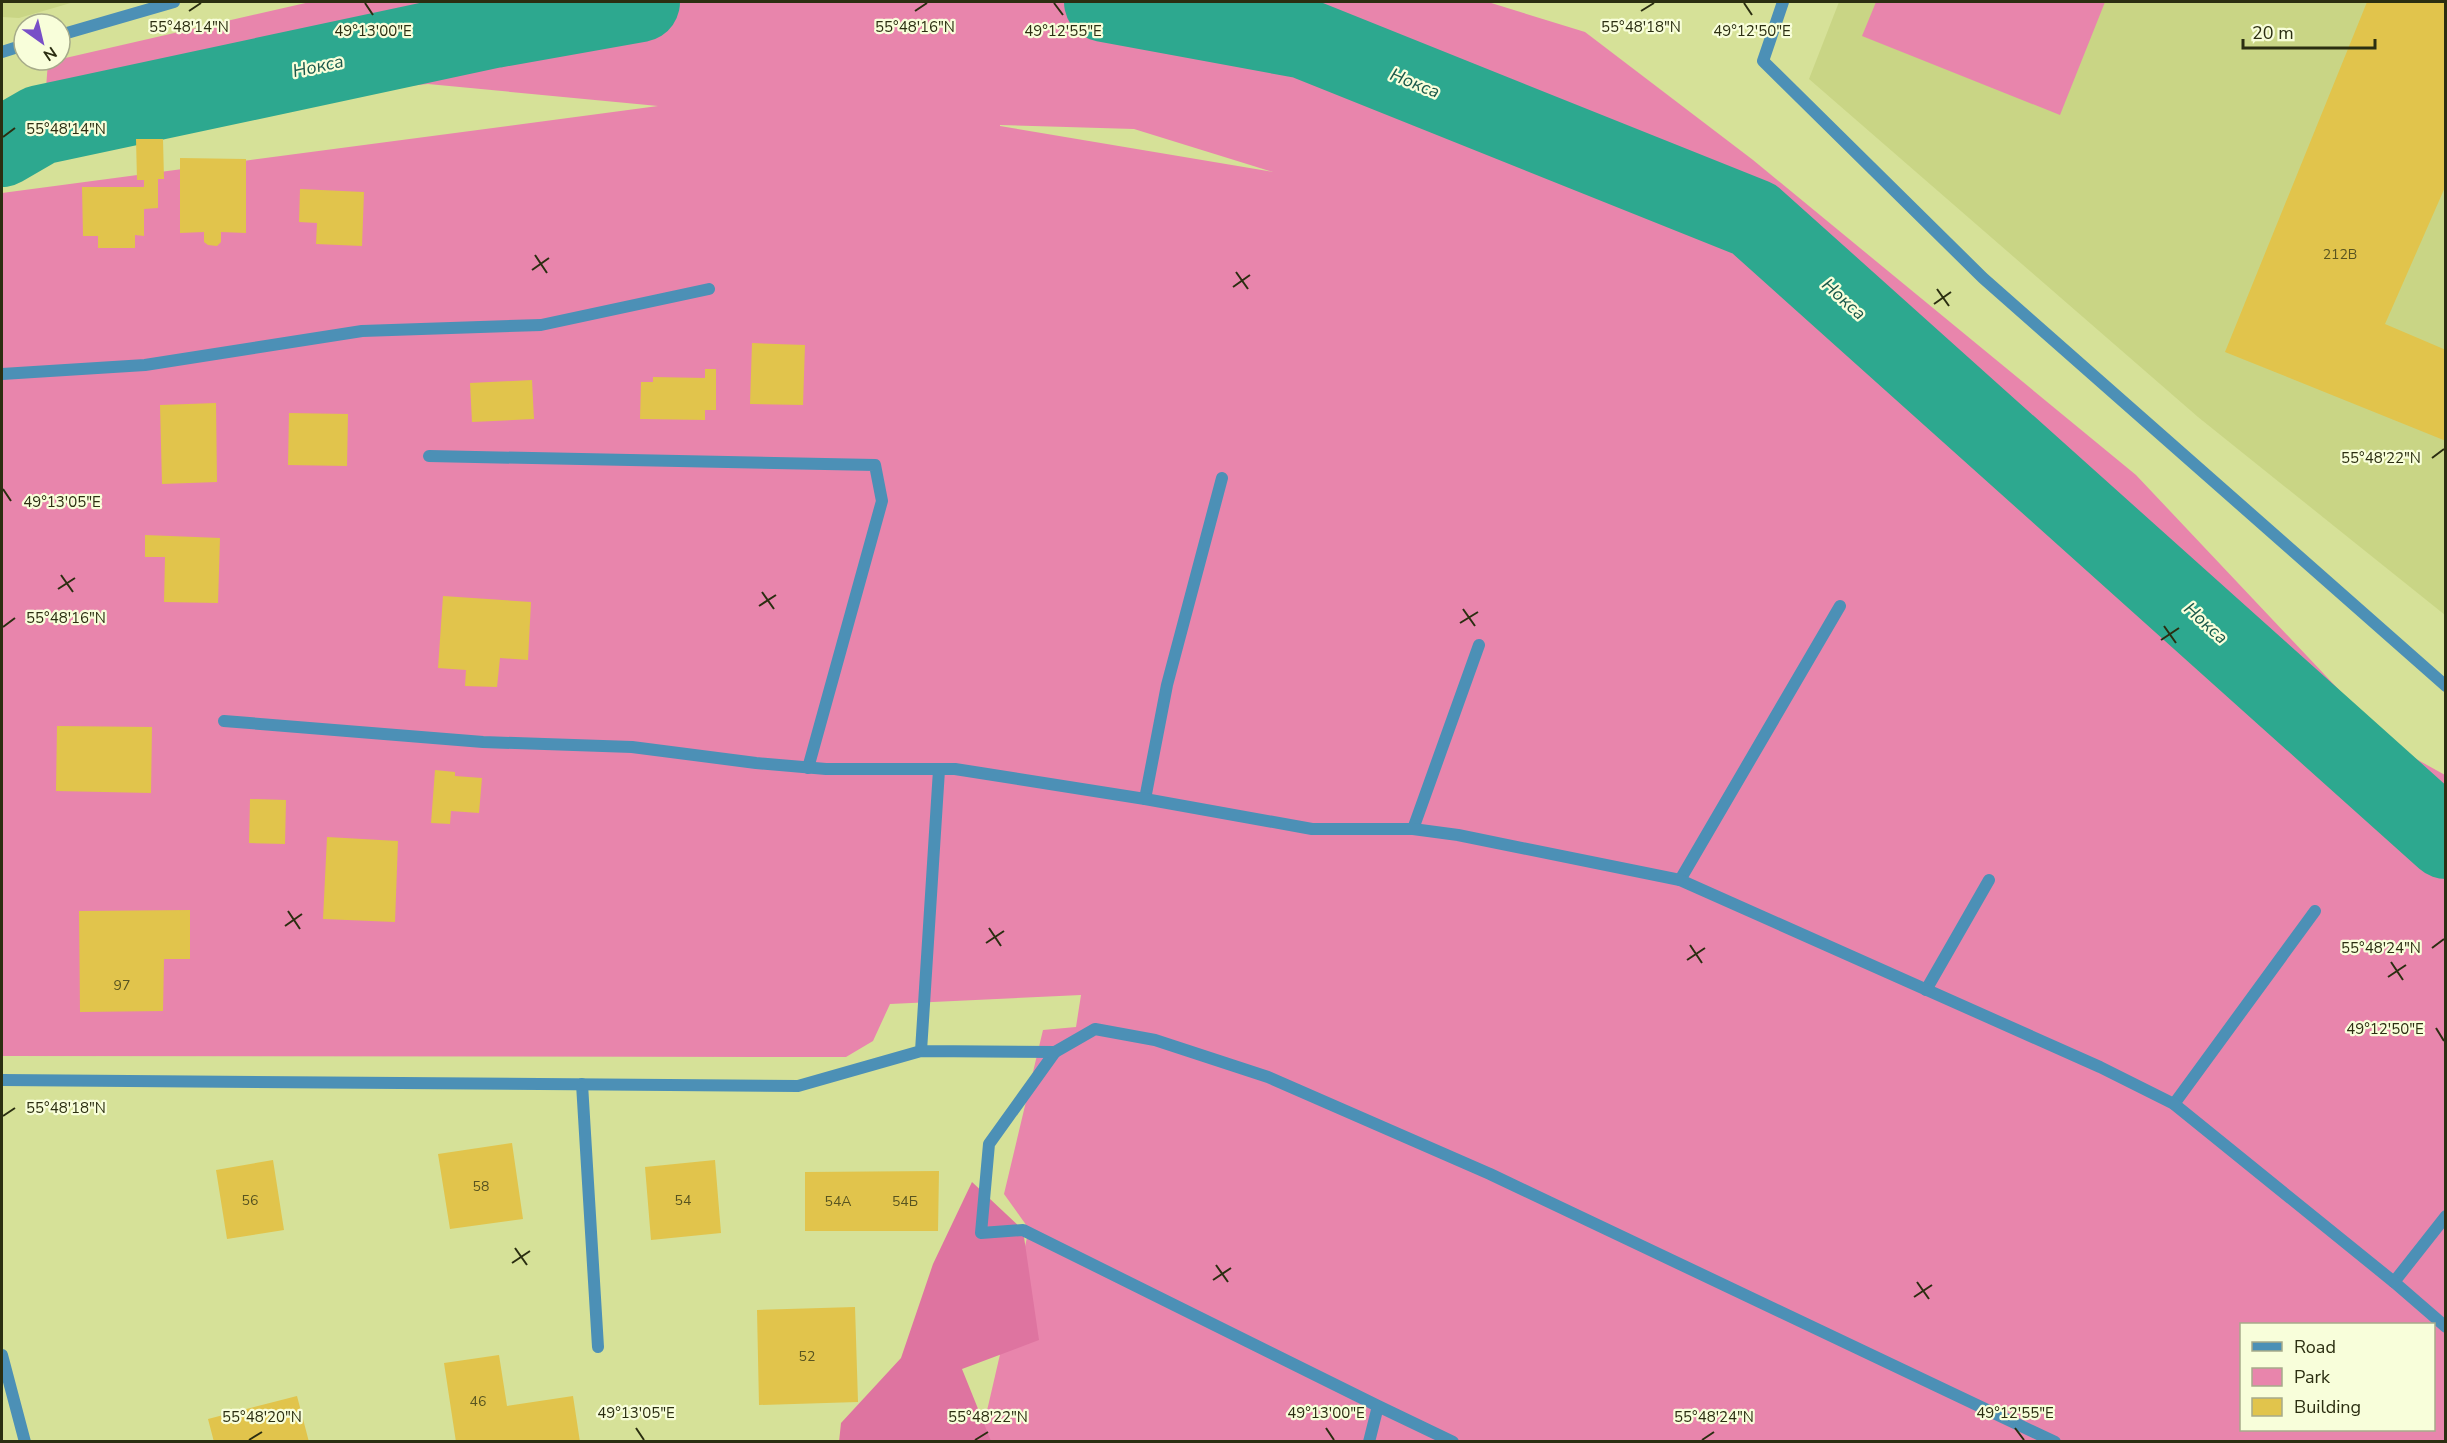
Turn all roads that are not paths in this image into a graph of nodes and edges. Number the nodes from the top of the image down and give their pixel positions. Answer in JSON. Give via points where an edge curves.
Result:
{"nodes":[{"id":1,"x":174,"y":2,"type":"edge"},
{"id":2,"x":1784,"y":2,"type":"edge"},
{"id":3,"x":72,"y":32,"type":"edge"},
{"id":4,"x":709,"y":289,"type":"dead end"},
{"id":5,"x":2,"y":374,"type":"edge"},
{"id":6,"x":429,"y":456,"type":"dead end"},
{"id":7,"x":1222,"y":478,"type":"dead end"},
{"id":8,"x":1840,"y":606,"type":"dead end"},
{"id":9,"x":1479,"y":645,"type":"dead end"},
{"id":10,"x":2445,"y":686,"type":"edge"},
{"id":11,"x":224,"y":721,"type":"dead end"},
{"id":12,"x":808,"y":768,"type":"junction"},
{"id":13,"x":939,"y":770,"type":"junction"},
{"id":14,"x":1145,"y":799,"type":"junction"},
{"id":15,"x":1413,"y":829,"type":"junction"},
{"id":16,"x":1680,"y":880,"type":"junction"},
{"id":17,"x":1989,"y":880,"type":"dead end"},
{"id":18,"x":2315,"y":911,"type":"dead end"},
{"id":19,"x":1926,"y":990,"type":"junction"},
{"id":20,"x":921,"y":1051,"type":"junction"},
{"id":21,"x":1054,"y":1052,"type":"junction"},
{"id":22,"x":2,"y":1080,"type":"edge"},
{"id":23,"x":582,"y":1084,"type":"junction"},
{"id":24,"x":2174,"y":1104,"type":"junction"},
{"id":25,"x":2445,"y":1216,"type":"edge"},
{"id":26,"x":2394,"y":1282,"type":"junction"},
{"id":27,"x":2445,"y":1327,"type":"edge"},
{"id":28,"x":598,"y":1347,"type":"dead end"},
{"id":29,"x":2,"y":1355,"type":"edge"},
{"id":30,"x":1378,"y":1407,"type":"junction"},
{"id":31,"x":25,"y":1442,"type":"edge"},
{"id":32,"x":1369,"y":1442,"type":"edge"},
{"id":33,"x":1453,"y":1442,"type":"edge"},
{"id":34,"x":2055,"y":1442,"type":"edge"}],
"edges":[{"from":1,"to":3,"type":"street"},
{"from":2,"to":10,"type":"street","via":[[1763,61],[1983,278]]},
{"from":4,"to":5,"type":"street","via":[[541,325],[362,331],[145,365]]},
{"from":6,"to":12,"type":"street","via":[[875,465],[882,501]]},
{"from":7,"to":14,"type":"street","via":[[1167,685]]},
{"from":8,"to":16,"type":"street"},
{"from":9,"to":15,"type":"street"},
{"from":11,"to":12,"type":"street","via":[[483,742],[632,747]]},
{"from":12,"to":13,"type":"street"},
{"from":13,"to":14,"type":"street"},
{"from":13,"to":20,"type":"street"},
{"from":14,"to":15,"type":"street","via":[[1312,829]]},
{"from":15,"to":16,"type":"street"},
{"from":16,"to":19,"type":"street"},
{"from":17,"to":19,"type":"street"},
{"from":18,"to":24,"type":"street"},
{"from":19,"to":24,"type":"street"},
{"from":20,"to":21,"type":"street"},
{"from":20,"to":23,"type":"street","via":[[798,1086]]},
{"from":21,"to":30,"type":"street","via":[[988,1144],[981,1233],[1023,1230]]},
{"from":21,"to":34,"type":"street","via":[[1095,1029],[1155,1040],[1268,1077],[1490,1174]]},
{"from":22,"to":23,"type":"street"},
{"from":23,"to":28,"type":"street"},
{"from":24,"to":26,"type":"street"},
{"from":25,"to":26,"type":"street"},
{"from":26,"to":27,"type":"street"},
{"from":29,"to":31,"type":"street"},
{"from":30,"to":32,"type":"street"},
{"from":30,"to":33,"type":"street"}]}
